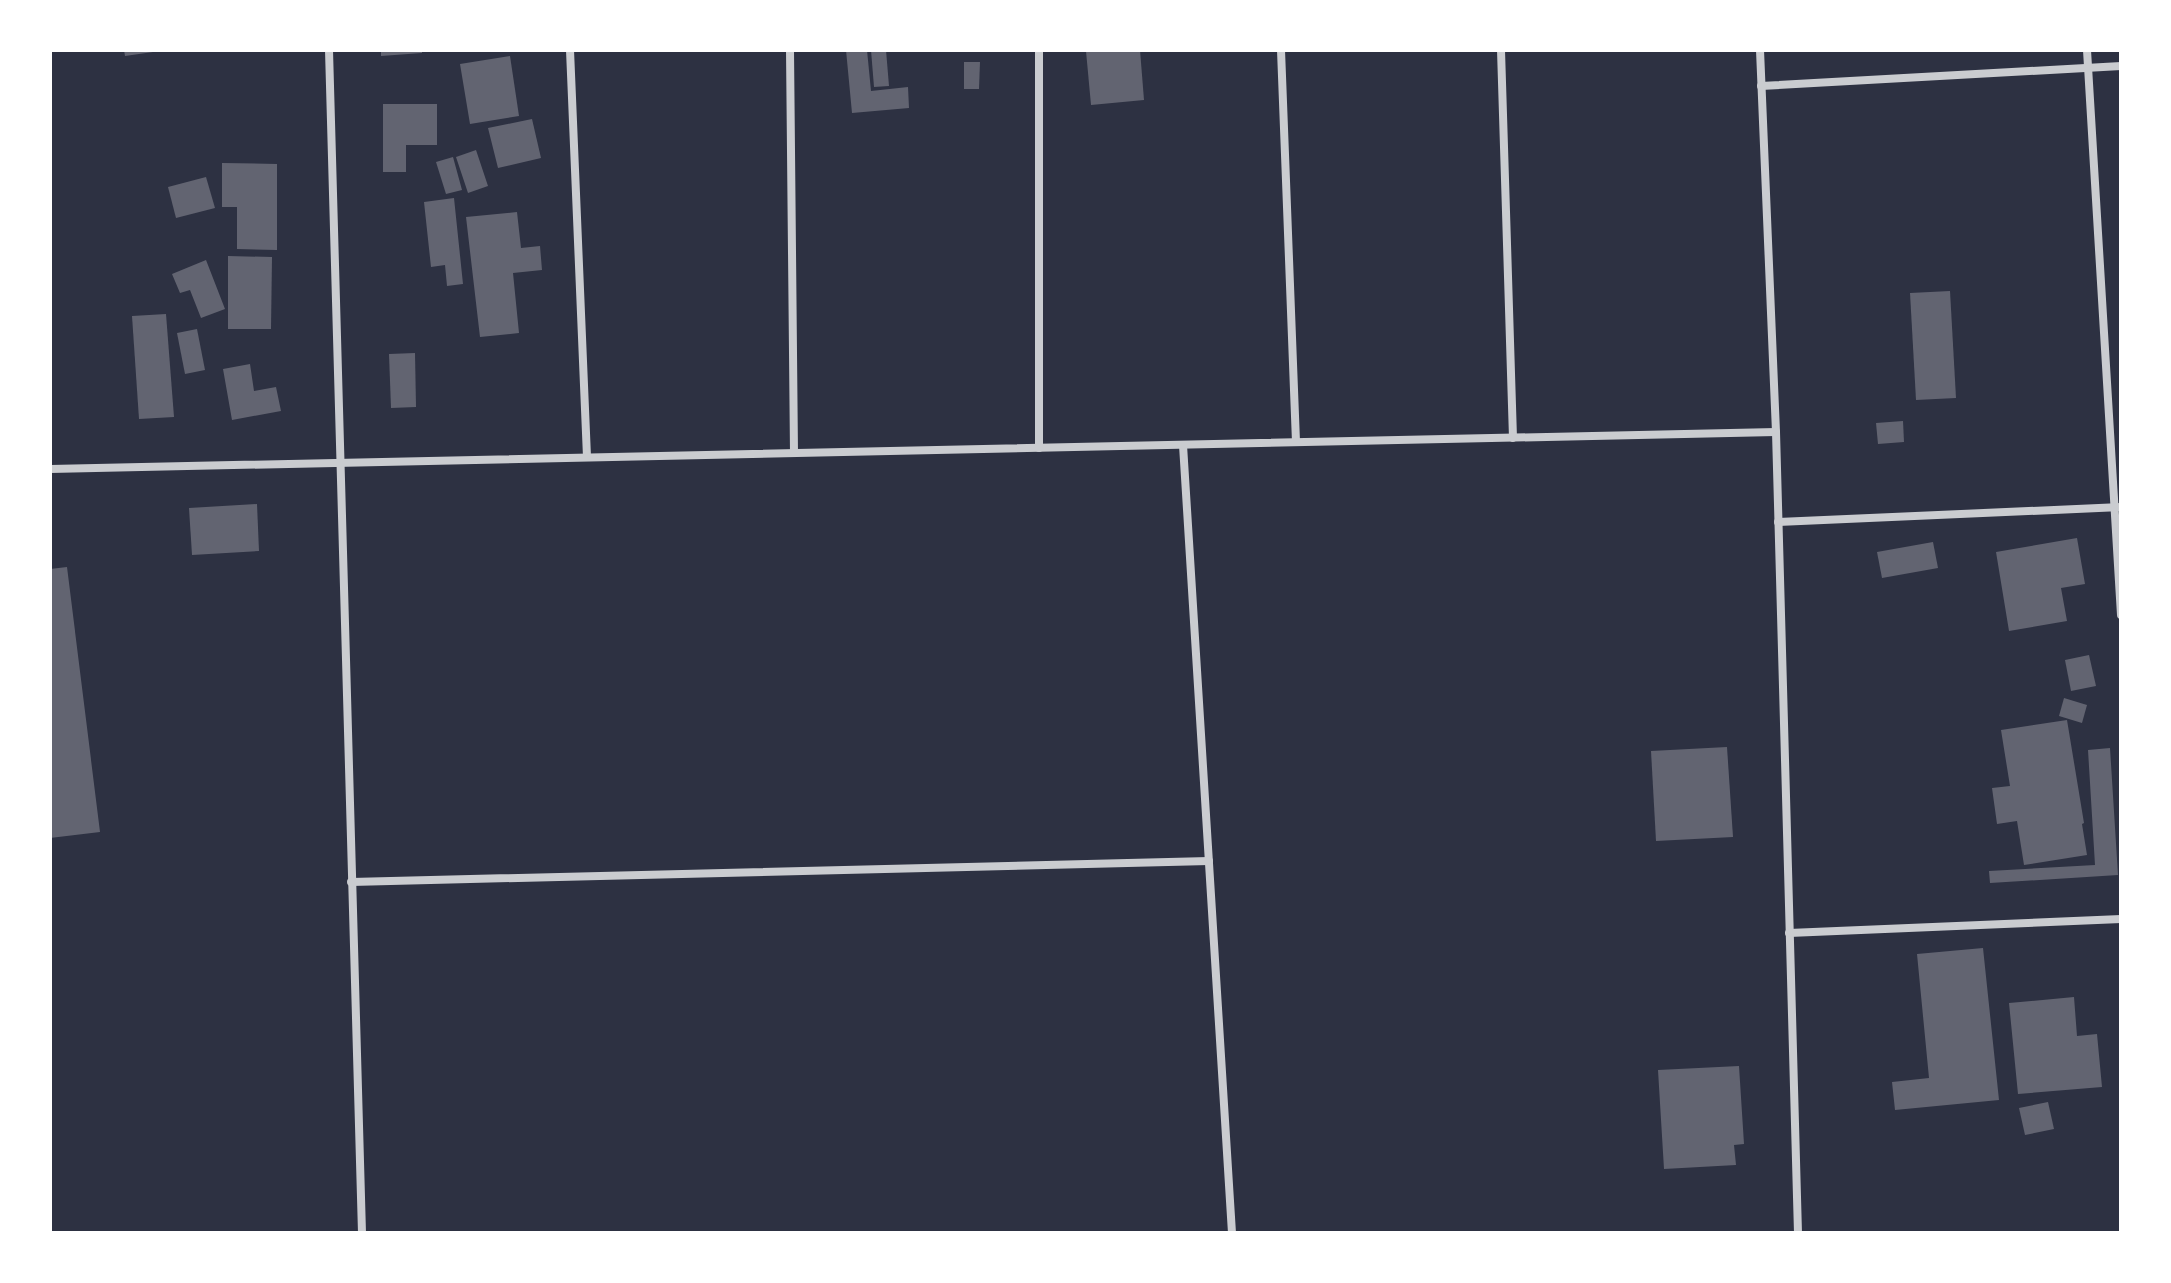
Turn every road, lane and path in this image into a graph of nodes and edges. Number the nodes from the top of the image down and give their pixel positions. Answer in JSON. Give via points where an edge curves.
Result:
{"nodes":[{"id":1,"x":329,"y":50,"type":"edge"},
{"id":2,"x":570,"y":50,"type":"edge"},
{"id":3,"x":790,"y":50,"type":"edge"},
{"id":4,"x":1039,"y":50,"type":"edge"},
{"id":5,"x":1281,"y":50,"type":"edge"},
{"id":6,"x":1501,"y":50,"type":"edge"},
{"id":7,"x":1760,"y":50,"type":"edge"},
{"id":8,"x":2087,"y":50,"type":"edge"},
{"id":9,"x":2121,"y":66,"type":"edge"},
{"id":10,"x":2089,"y":68,"type":"junction"},
{"id":11,"x":1761,"y":86,"type":"junction"},
{"id":12,"x":1776,"y":432,"type":"junction"},
{"id":13,"x":1513,"y":438,"type":"junction"},
{"id":14,"x":1296,"y":442,"type":"junction"},
{"id":15,"x":1183,"y":445,"type":"junction"},
{"id":16,"x":1039,"y":448,"type":"junction"},
{"id":17,"x":794,"y":453,"type":"junction"},
{"id":18,"x":587,"y":457,"type":"junction"},
{"id":19,"x":340,"y":462,"type":"junction"},
{"id":20,"x":50,"y":469,"type":"edge"},
{"id":21,"x":2118,"y":507,"type":"edge"},
{"id":22,"x":1778,"y":522,"type":"junction"},
{"id":23,"x":2121,"y":615,"type":"edge"},
{"id":24,"x":1209,"y":861,"type":"junction"},
{"id":25,"x":351,"y":882,"type":"junction"},
{"id":26,"x":2121,"y":919,"type":"edge"},
{"id":27,"x":1789,"y":933,"type":"junction"},
{"id":28,"x":362,"y":1233,"type":"edge"},
{"id":29,"x":1232,"y":1233,"type":"edge"},
{"id":30,"x":1798,"y":1233,"type":"edge"}],
"edges":[{"from":1,"to":19,"type":"street"},
{"from":2,"to":18,"type":"street"},
{"from":3,"to":17,"type":"street"},
{"from":4,"to":16,"type":"street"},
{"from":5,"to":14,"type":"street"},
{"from":6,"to":13,"type":"street"},
{"from":7,"to":11,"type":"street"},
{"from":8,"to":10,"type":"street"},
{"from":9,"to":10,"type":"street"},
{"from":10,"to":11,"type":"street"},
{"from":10,"to":21,"type":"street"},
{"from":11,"to":12,"type":"street"},
{"from":12,"to":13,"type":"street"},
{"from":12,"to":22,"type":"street"},
{"from":13,"to":14,"type":"street"},
{"from":14,"to":15,"type":"street"},
{"from":15,"to":16,"type":"street"},
{"from":15,"to":24,"type":"street"},
{"from":16,"to":17,"type":"street"},
{"from":17,"to":18,"type":"street"},
{"from":18,"to":19,"type":"street"},
{"from":19,"to":20,"type":"street"},
{"from":19,"to":25,"type":"street"},
{"from":21,"to":22,"type":"street"},
{"from":21,"to":23,"type":"street"},
{"from":22,"to":27,"type":"street"},
{"from":24,"to":25,"type":"street"},
{"from":24,"to":29,"type":"street"},
{"from":25,"to":28,"type":"street"},
{"from":26,"to":27,"type":"street"},
{"from":27,"to":30,"type":"street"}]}
